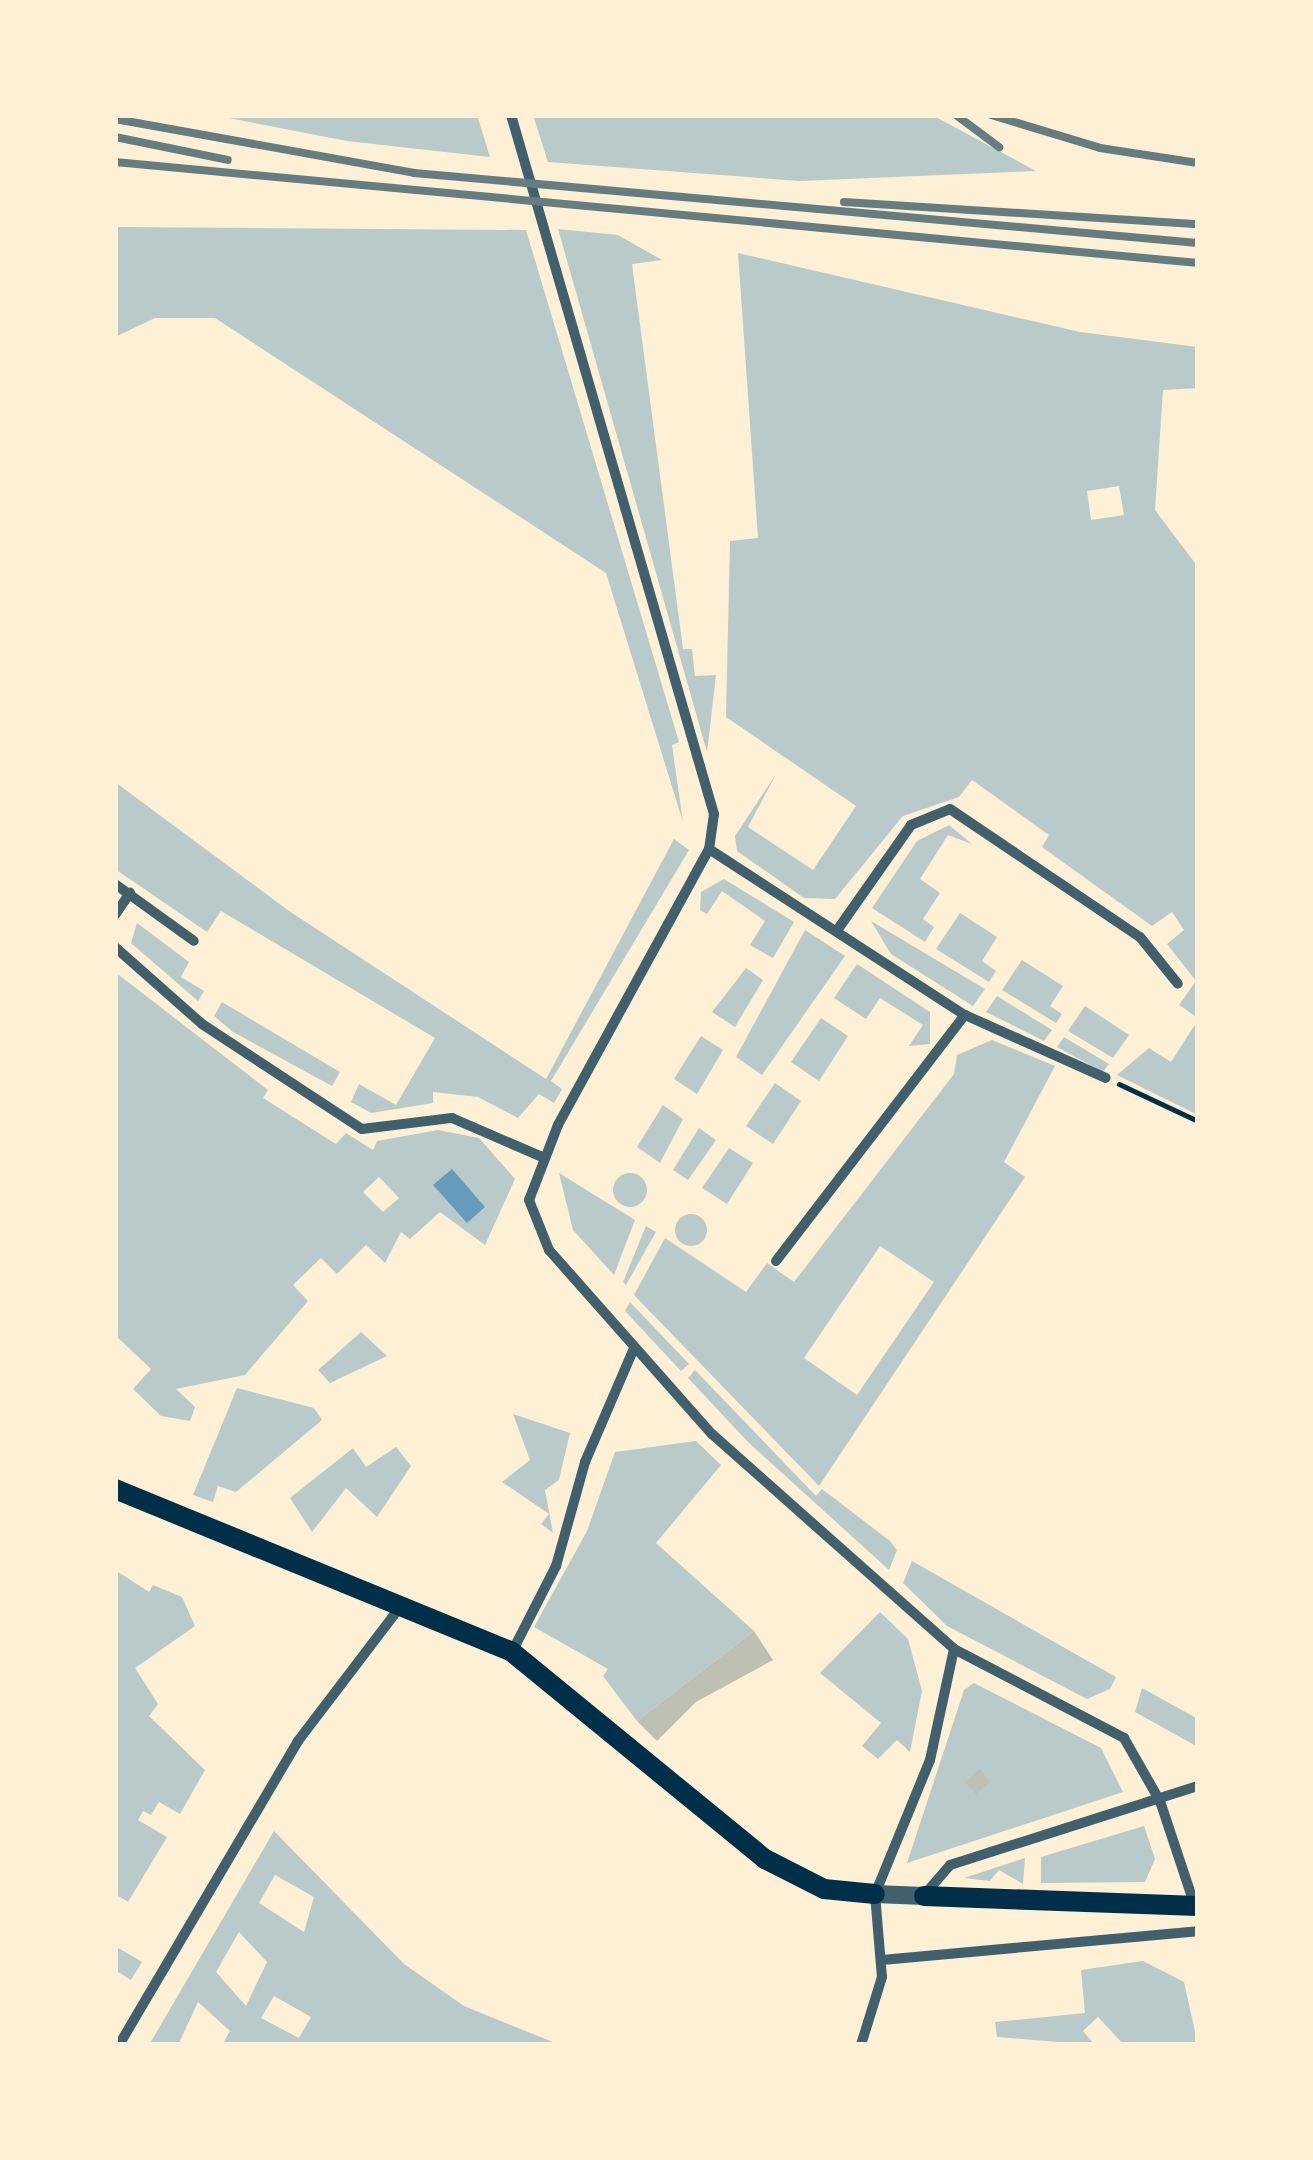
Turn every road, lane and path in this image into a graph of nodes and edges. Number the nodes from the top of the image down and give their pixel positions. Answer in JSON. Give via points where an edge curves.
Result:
{"nodes":[{"id":1,"x":511,"y":116,"type":"edge"},
{"id":2,"x":709,"y":849,"type":"junction"},
{"id":3,"x":115,"y":884,"type":"edge"},
{"id":4,"x":130,"y":892,"type":"junction"},
{"id":5,"x":115,"y":915,"type":"edge"},
{"id":6,"x":838,"y":929,"type":"junction"},
{"id":7,"x":194,"y":940,"type":"dead end"},
{"id":8,"x":115,"y":947,"type":"edge"},
{"id":9,"x":1178,"y":984,"type":"dead end"},
{"id":10,"x":965,"y":1015,"type":"junction"},
{"id":11,"x":1106,"y":1078,"type":"joint"},
{"id":12,"x":1198,"y":1122,"type":"edge"},
{"id":13,"x":542,"y":1157,"type":"junction"},
{"id":14,"x":776,"y":1262,"type":"dead end"},
{"id":15,"x":634,"y":1348,"type":"junction"},
{"id":16,"x":116,"y":1492,"type":"edge"},
{"id":17,"x":401,"y":1605,"type":"junction"},
{"id":18,"x":954,"y":1650,"type":"junction"},
{"id":19,"x":512,"y":1652,"type":"junction"},
{"id":20,"x":1198,"y":1786,"type":"edge"},
{"id":21,"x":1160,"y":1801,"type":"junction"},
{"id":22,"x":874,"y":1894,"type":"junction"},
{"id":23,"x":924,"y":1896,"type":"junction"},
{"id":24,"x":1197,"y":1907,"type":"edge"},
{"id":25,"x":1198,"y":1931,"type":"edge"},
{"id":26,"x":882,"y":1960,"type":"junction"},
{"id":27,"x":119,"y":2045,"type":"edge"},
{"id":28,"x":862,"y":2045,"type":"edge"}],
"edges":[{"from":1,"to":2,"type":"street","via":[[700,754],[714,814]]},
{"from":2,"to":6,"type":"street"},
{"from":2,"to":13,"type":"street"},
{"from":3,"to":4,"type":"street"},
{"from":4,"to":5,"type":"street"},
{"from":4,"to":7,"type":"street"},
{"from":6,"to":9,"type":"street","via":[[911,825],[950,809],[1140,938]]},
{"from":6,"to":10,"type":"street"},
{"from":8,"to":13,"type":"street","via":[[202,1024],[362,1129],[452,1118]]},
{"from":10,"to":11,"type":"street"},
{"from":10,"to":14,"type":"street"},
{"from":11,"to":12,"type":"path"},
{"from":13,"to":15,"type":"street","via":[[529,1200],[540,1235]]},
{"from":15,"to":18,"type":"street","via":[[712,1434]]},
{"from":15,"to":19,"type":"street","via":[[585,1462],[556,1566]]},
{"from":16,"to":17,"type":"main road"},
{"from":17,"to":19,"type":"main road"},
{"from":17,"to":27,"type":"street","via":[[298,1740]]},
{"from":18,"to":21,"type":"street","via":[[1124,1738]]},
{"from":18,"to":22,"type":"street","via":[[930,1760]]},
{"from":19,"to":22,"type":"main road","via":[[764,1859],[824,1889]]},
{"from":20,"to":21,"type":"street"},
{"from":21,"to":23,"type":"street","via":[[950,1865]]},
{"from":21,"to":24,"type":"street"},
{"from":22,"to":23,"type":"street"},
{"from":22,"to":26,"type":"street"},
{"from":23,"to":24,"type":"main road"},
{"from":25,"to":26,"type":"street"},
{"from":26,"to":28,"type":"street","via":[[876,2013]]}]}
